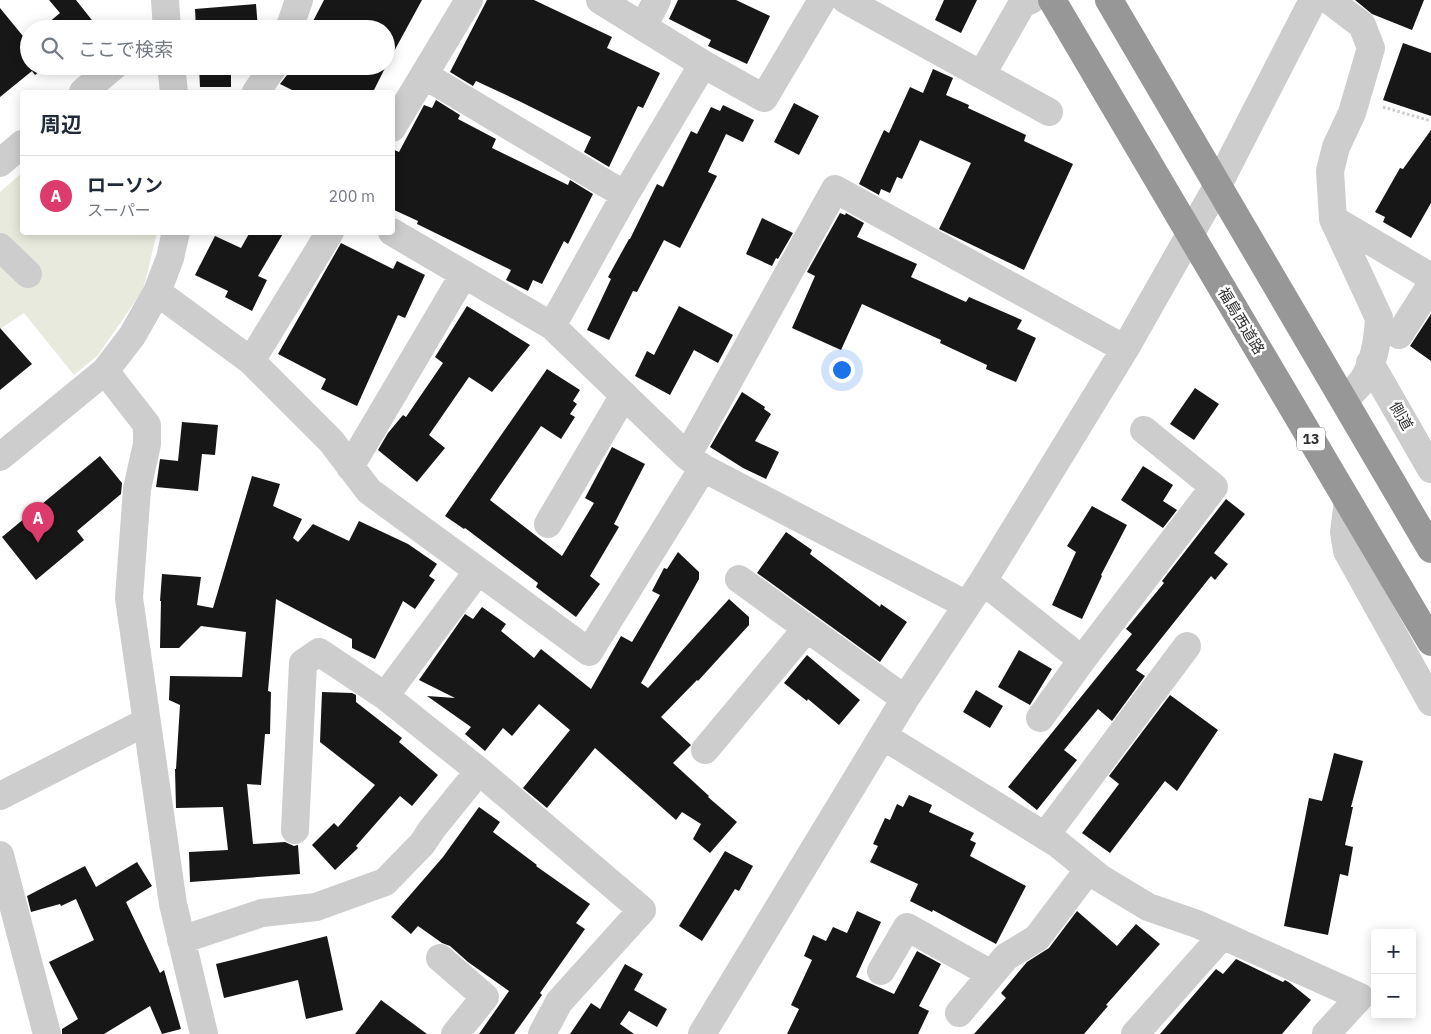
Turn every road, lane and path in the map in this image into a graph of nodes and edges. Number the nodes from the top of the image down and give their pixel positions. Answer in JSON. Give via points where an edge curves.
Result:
{"nodes":[{"id":1,"x":299,"y":0,"type":"edge"},
{"id":2,"x":469,"y":0,"type":"edge"},
{"id":3,"x":600,"y":0,"type":"edge"},
{"id":4,"x":657,"y":0,"type":"edge"},
{"id":5,"x":822,"y":0,"type":"edge"},
{"id":6,"x":846,"y":0,"type":"edge"},
{"id":7,"x":1052,"y":0,"type":"edge"},
{"id":8,"x":1109,"y":0,"type":"edge"},
{"id":9,"x":1313,"y":0,"type":"edge"},
{"id":10,"x":1329,"y":0,"type":"edge"},
{"id":11,"x":1024,"y":1,"type":"edge"},
{"id":12,"x":292,"y":20,"type":"edge"},
{"id":13,"x":643,"y":27,"type":"junction"},
{"id":14,"x":703,"y":64,"type":"junction"},
{"id":15,"x":982,"y":74,"type":"junction"},
{"id":16,"x":103,"y":75,"type":"edge"},
{"id":17,"x":172,"y":75,"type":"edge"},
{"id":18,"x":268,"y":75,"type":"edge"},
{"id":19,"x":424,"y":75,"type":"junction"},
{"id":20,"x":85,"y":90,"type":"edge"},
{"id":21,"x":174,"y":90,"type":"edge"},
{"id":22,"x":257,"y":90,"type":"edge"},
{"id":23,"x":1356,"y":99,"type":"junction"},
{"id":24,"x":1049,"y":112,"type":"dead end"},
{"id":25,"x":1431,"y":121,"type":"edge"},
{"id":26,"x":395,"y":123,"type":"edge"},
{"id":27,"x":20,"y":146,"type":"edge"},
{"id":28,"x":0,"y":163,"type":"edge"},
{"id":29,"x":1218,"y":184,"type":"junction"},
{"id":30,"x":625,"y":195,"type":"junction"},
{"id":31,"x":1333,"y":219,"type":"junction"},
{"id":32,"x":395,"y":234,"type":"edge"},
{"id":33,"x":175,"y":235,"type":"edge"},
{"id":34,"x":328,"y":235,"type":"edge"},
{"id":35,"x":1191,"y":235,"type":"junction"},
{"id":36,"x":0,"y":248,"type":"edge"},
{"id":37,"x":1429,"y":273,"type":"edge"},
{"id":38,"x":28,"y":274,"type":"dead end"},
{"id":39,"x":464,"y":274,"type":"junction"},
{"id":40,"x":157,"y":292,"type":"junction"},
{"id":41,"x":552,"y":326,"type":"junction"},
{"id":42,"x":1399,"y":335,"type":"dead end"},
{"id":43,"x":1125,"y":349,"type":"junction"},
{"id":44,"x":251,"y":361,"type":"junction"},
{"id":45,"x":1370,"y":363,"type":"junction"},
{"id":46,"x":105,"y":371,"type":"junction"},
{"id":47,"x":624,"y":395,"type":"junction"},
{"id":48,"x":1344,"y":400,"type":"junction"},
{"id":49,"x":1144,"y":430,"type":"dead end"},
{"id":50,"x":0,"y":457,"type":"edge"},
{"id":51,"x":695,"y":462,"type":"junction"},
{"id":52,"x":350,"y":467,"type":"junction"},
{"id":53,"x":1431,"y":469,"type":"edge"},
{"id":54,"x":1348,"y":501,"type":"junction"},
{"id":55,"x":548,"y":524,"type":"dead end"},
{"id":56,"x":1431,"y":549,"type":"edge"},
{"id":57,"x":478,"y":570,"type":"junction"},
{"id":58,"x":739,"y":579,"type":"dead end"},
{"id":59,"x":983,"y":581,"type":"junction"},
{"id":60,"x":967,"y":605,"type":"junction"},
{"id":61,"x":807,"y":628,"type":"junction"},
{"id":62,"x":1431,"y":642,"type":"edge"},
{"id":63,"x":1187,"y":646,"type":"dead end"},
{"id":64,"x":1082,"y":660,"type":"junction"},
{"id":65,"x":385,"y":696,"type":"junction"},
{"id":66,"x":905,"y":699,"type":"junction"},
{"id":67,"x":1431,"y":702,"type":"edge"},
{"id":68,"x":1040,"y":718,"type":"dead end"},
{"id":69,"x":146,"y":722,"type":"junction"},
{"id":70,"x":883,"y":736,"type":"junction"},
{"id":71,"x":705,"y":750,"type":"dead end"},
{"id":72,"x":479,"y":771,"type":"junction"},
{"id":73,"x":0,"y":796,"type":"edge"},
{"id":74,"x":295,"y":830,"type":"dead end"},
{"id":75,"x":1045,"y":836,"type":"junction"},
{"id":76,"x":0,"y":855,"type":"edge"},
{"id":77,"x":1089,"y":869,"type":"junction"},
{"id":78,"x":1222,"y":936,"type":"junction"},
{"id":79,"x":181,"y":940,"type":"junction"},
{"id":80,"x":440,"y":958,"type":"dead end"},
{"id":81,"x":881,"y":971,"type":"dead end"},
{"id":82,"x":992,"y":974,"type":"junction"},
{"id":83,"x":959,"y":1014,"type":"dead end"},
{"id":84,"x":47,"y":1034,"type":"edge"},
{"id":85,"x":204,"y":1034,"type":"edge"},
{"id":86,"x":455,"y":1034,"type":"edge"},
{"id":87,"x":542,"y":1034,"type":"edge"},
{"id":88,"x":702,"y":1034,"type":"edge"},
{"id":89,"x":1135,"y":1034,"type":"edge"},
{"id":90,"x":1326,"y":1034,"type":"edge"}],
"edges":[{"from":1,"to":12,"type":"street"},
{"from":2,"to":19,"type":"street"},
{"from":3,"to":13,"type":"street"},
{"from":4,"to":13,"type":"street"},
{"from":5,"to":14,"type":"street","via":[[764,98]]},
{"from":6,"to":15,"type":"street"},
{"from":7,"to":35,"type":"highway","name":"福島西道路","number":"13"},
{"from":8,"to":29,"type":"highway"},
{"from":9,"to":29,"type":"street"},
{"from":10,"to":23,"type":"street","via":[[1362,25],[1371,48]]},
{"from":11,"to":15,"type":"street"},
{"from":13,"to":14,"type":"street"},
{"from":14,"to":30,"type":"street"},
{"from":15,"to":24,"type":"street"},
{"from":16,"to":20,"type":"street"},
{"from":17,"to":21,"type":"street"},
{"from":18,"to":22,"type":"street"},
{"from":19,"to":26,"type":"street"},
{"from":19,"to":30,"type":"street"},
{"from":23,"to":25,"type":"path"},
{"from":23,"to":31,"type":"street","via":[[1336,147],[1330,171]]},
{"from":27,"to":28,"type":"street"},
{"from":29,"to":35,"type":"street"},
{"from":29,"to":48,"type":"highway"},
{"from":30,"to":41,"type":"street"},
{"from":31,"to":37,"type":"street"},
{"from":31,"to":45,"type":"street","via":[[1379,318]]},
{"from":32,"to":39,"type":"street"},
{"from":33,"to":40,"type":"street"},
{"from":34,"to":44,"type":"street"},
{"from":35,"to":43,"type":"street"},
{"from":35,"to":54,"type":"highway","name":"福島西道路","number":"13"},
{"from":36,"to":38,"type":"street"},
{"from":37,"to":42,"type":"street"},
{"from":39,"to":41,"type":"street"},
{"from":39,"to":52,"type":"street"},
{"from":40,"to":44,"type":"street"},
{"from":40,"to":46,"type":"street","via":[[132,336]]},
{"from":41,"to":47,"type":"street"},
{"from":43,"to":51,"type":"street","via":[[835,189]]},
{"from":43,"to":59,"type":"street"},
{"from":44,"to":52,"type":"street","via":[[331,441]]},
{"from":45,"to":48,"type":"street","via":[[1363,380]]},
{"from":45,"to":53,"type":"street","name":"側道"},
{"from":46,"to":50,"type":"street"},
{"from":46,"to":69,"type":"street","via":[[147,425],[148,444],[137,489],[129,598]]},
{"from":47,"to":51,"type":"street"},
{"from":47,"to":55,"type":"street"},
{"from":48,"to":56,"type":"highway"},
{"from":49,"to":64,"type":"street","via":[[1214,487]]},
{"from":51,"to":57,"type":"street","via":[[589,652]]},
{"from":51,"to":60,"type":"street"},
{"from":52,"to":57,"type":"street","via":[[369,491]]},
{"from":54,"to":62,"type":"highway","name":"福島西道路","number":"13"},
{"from":54,"to":67,"type":"street","via":[[1344,532],[1347,551]]},
{"from":57,"to":65,"type":"street"},
{"from":58,"to":61,"type":"street"},
{"from":59,"to":60,"type":"street"},
{"from":59,"to":64,"type":"street"},
{"from":60,"to":66,"type":"street"},
{"from":61,"to":66,"type":"street"},
{"from":61,"to":71,"type":"street"},
{"from":63,"to":75,"type":"street"},
{"from":64,"to":68,"type":"street"},
{"from":65,"to":72,"type":"street"},
{"from":65,"to":74,"type":"street","via":[[319,652],[303,663]]},
{"from":66,"to":70,"type":"street"},
{"from":69,"to":73,"type":"street"},
{"from":69,"to":79,"type":"street"},
{"from":70,"to":75,"type":"street"},
{"from":70,"to":88,"type":"street"},
{"from":72,"to":79,"type":"street","via":[[422,844],[385,882],[316,907],[262,913]]},
{"from":72,"to":87,"type":"street","via":[[642,910],[559,1002]]},
{"from":75,"to":77,"type":"street"},
{"from":76,"to":84,"type":"street"},
{"from":77,"to":78,"type":"street","via":[[1148,907]]},
{"from":77,"to":82,"type":"street","via":[[1037,938],[1006,957]]},
{"from":78,"to":89,"type":"street"},
{"from":78,"to":90,"type":"street","via":[[1360,997]]},
{"from":79,"to":85,"type":"street"},
{"from":80,"to":86,"type":"street","via":[[485,997]]},
{"from":81,"to":82,"type":"street","via":[[907,927]]},
{"from":82,"to":83,"type":"street"}]}
